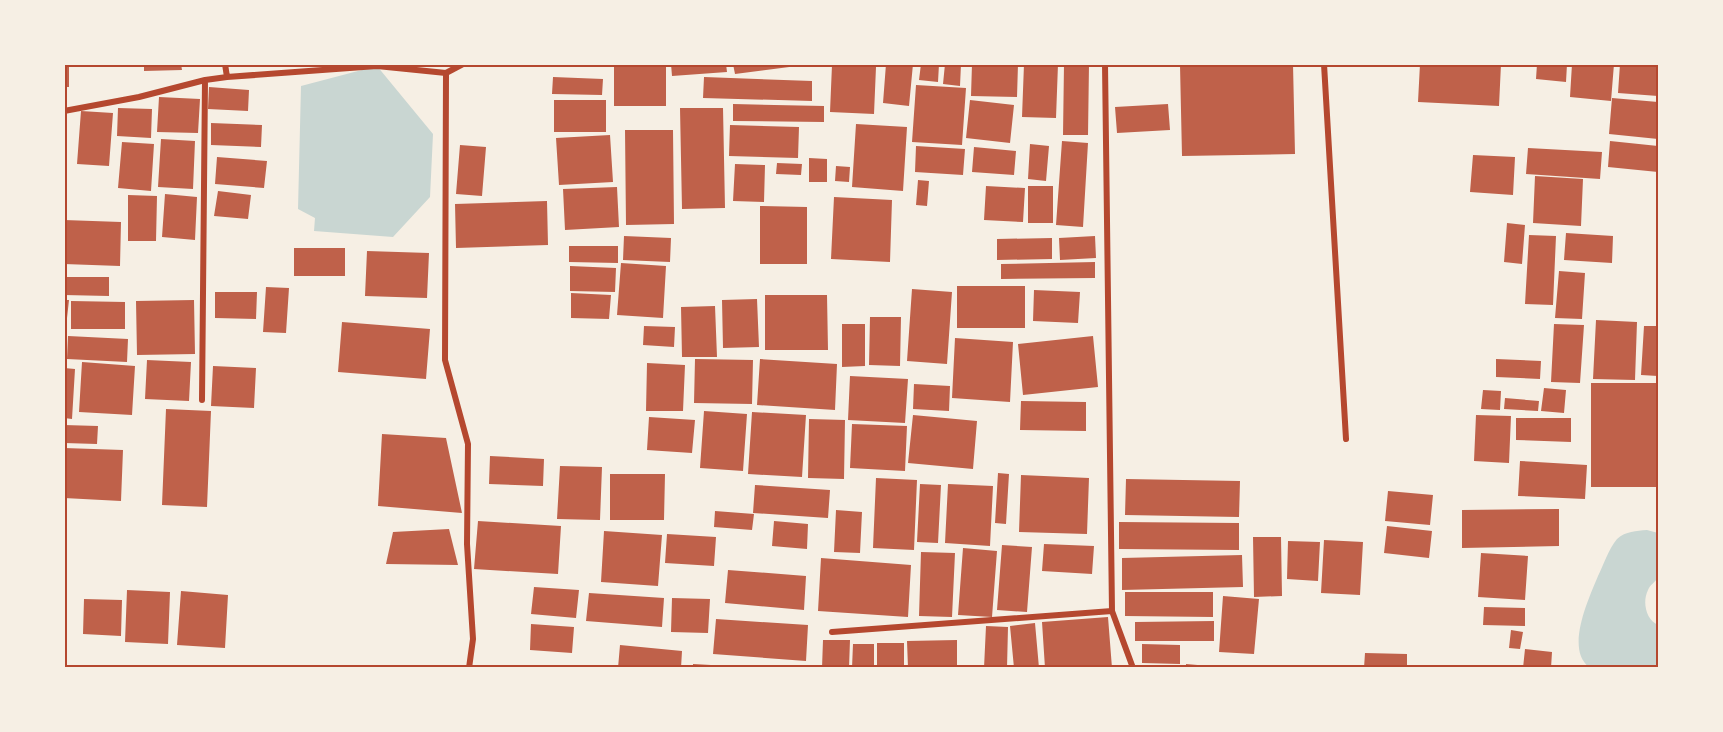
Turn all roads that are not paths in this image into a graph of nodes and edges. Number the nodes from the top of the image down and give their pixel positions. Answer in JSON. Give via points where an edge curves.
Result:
{"nodes":[{"id":1,"x":225,"y":64,"type":"edge"},
{"id":2,"x":463,"y":64,"type":"edge"},
{"id":3,"x":1105,"y":64,"type":"edge"},
{"id":4,"x":1324,"y":64,"type":"edge"},
{"id":5,"x":446,"y":73,"type":"junction"},
{"id":6,"x":226,"y":77,"type":"junction"},
{"id":7,"x":205,"y":80,"type":"junction"},
{"id":8,"x":64,"y":111,"type":"edge"},
{"id":9,"x":202,"y":400,"type":"dead end"},
{"id":10,"x":1346,"y":439,"type":"dead end"},
{"id":11,"x":1112,"y":611,"type":"junction"},
{"id":12,"x":832,"y":632,"type":"dead end"},
{"id":13,"x":469,"y":668,"type":"edge"},
{"id":14,"x":1132,"y":668,"type":"edge"}],
"edges":[{"from":1,"to":6,"type":"street"},
{"from":2,"to":5,"type":"street"},
{"from":3,"to":11,"type":"street"},
{"from":4,"to":10,"type":"street"},
{"from":5,"to":6,"type":"street","via":[[377,66]]},
{"from":5,"to":13,"type":"street","via":[[445,360],[468,444],[467,544],[472,639]]},
{"from":6,"to":7,"type":"street"},
{"from":7,"to":8,"type":"street"},
{"from":7,"to":9,"type":"street"},
{"from":11,"to":12,"type":"street"},
{"from":11,"to":14,"type":"street"}]}
